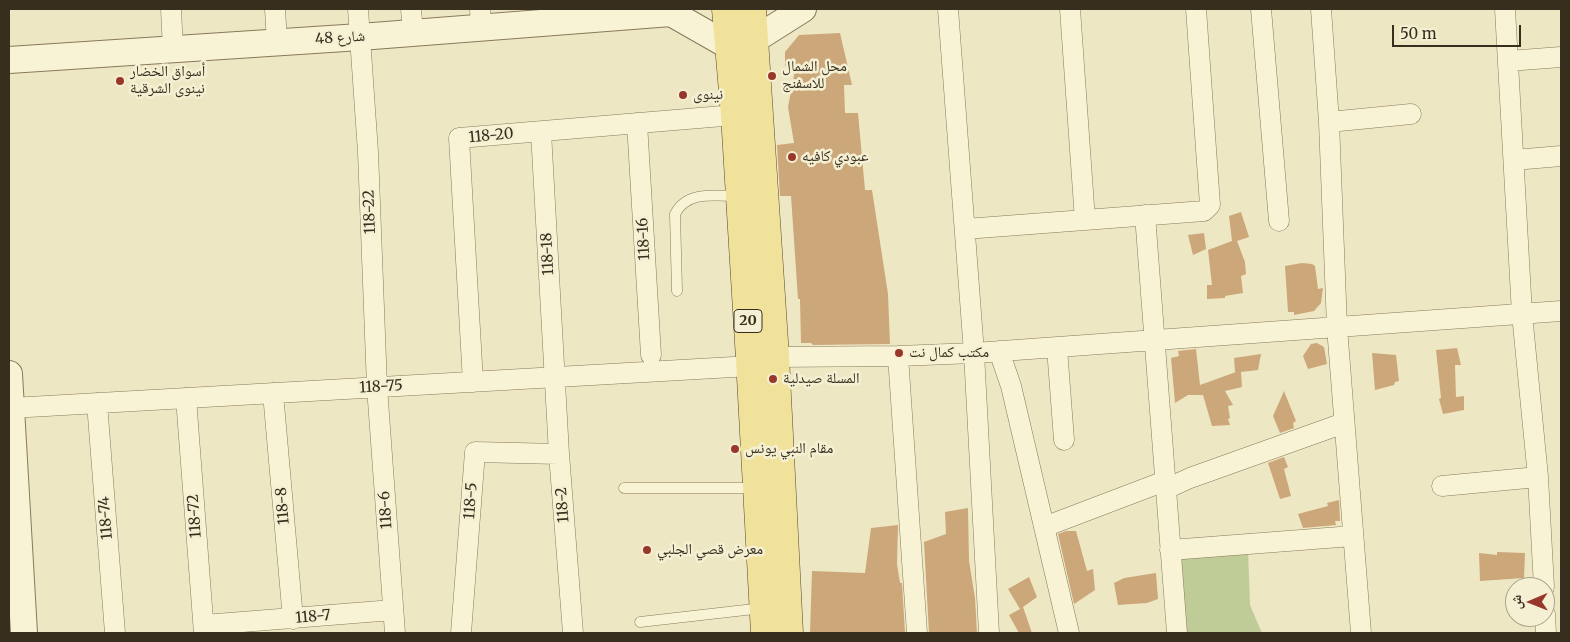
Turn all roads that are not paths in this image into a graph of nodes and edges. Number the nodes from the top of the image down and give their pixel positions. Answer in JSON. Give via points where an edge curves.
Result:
{"nodes":[{"id":1,"x":171,"y":9,"type":"edge"},
{"id":2,"x":275,"y":9,"type":"edge"},
{"id":3,"x":358,"y":9,"type":"edge"},
{"id":4,"x":726,"y":9,"type":"edge"},
{"id":5,"x":752,"y":9,"type":"edge"},
{"id":6,"x":803,"y":9,"type":"edge"},
{"id":7,"x":948,"y":9,"type":"edge"},
{"id":8,"x":1070,"y":9,"type":"edge"},
{"id":9,"x":1196,"y":9,"type":"edge"},
{"id":10,"x":1261,"y":9,"type":"edge"},
{"id":11,"x":1321,"y":9,"type":"edge"},
{"id":12,"x":1505,"y":9,"type":"edge"},
{"id":13,"x":673,"y":11,"type":"edge"},
{"id":14,"x":480,"y":18,"type":"edge"},
{"id":15,"x":412,"y":21,"type":"edge"},
{"id":16,"x":360,"y":37,"type":"junction"},
{"id":17,"x":277,"y":42,"type":"junction"},
{"id":18,"x":742,"y":43,"type":"junction"},
{"id":19,"x":173,"y":49,"type":"junction"},
{"id":20,"x":1561,"y":57,"type":"edge"},
{"id":21,"x":9,"y":60,"type":"edge"},
{"id":22,"x":1508,"y":61,"type":"junction"},
{"id":23,"x":1411,"y":114,"type":"dead end"},
{"id":24,"x":735,"y":115,"type":"junction"},
{"id":25,"x":1329,"y":122,"type":"junction"},
{"id":26,"x":637,"y":123,"type":"junction"},
{"id":27,"x":541,"y":132,"type":"junction"},
{"id":28,"x":1561,"y":156,"type":"edge"},
{"id":29,"x":1514,"y":160,"type":"junction"},
{"id":30,"x":740,"y":196,"type":"junction"},
{"id":31,"x":1145,"y":215,"type":"junction"},
{"id":32,"x":1085,"y":220,"type":"junction"},
{"id":33,"x":1279,"y":221,"type":"dead end"},
{"id":34,"x":965,"y":230,"type":"junction"},
{"id":35,"x":677,"y":291,"type":"dead end"},
{"id":36,"x":1561,"y":311,"type":"edge"},
{"id":37,"x":1522,"y":314,"type":"junction"},
{"id":38,"x":1337,"y":327,"type":"junction"},
{"id":39,"x":1154,"y":341,"type":"junction"},
{"id":40,"x":1057,"y":348,"type":"junction"},
{"id":41,"x":999,"y":352,"type":"junction"},
{"id":42,"x":974,"y":354,"type":"junction"},
{"id":43,"x":651,"y":355,"type":"dead end"},
{"id":44,"x":898,"y":356,"type":"junction"},
{"id":45,"x":763,"y":361,"type":"junction"},
{"id":46,"x":9,"y":374,"type":"edge"},
{"id":47,"x":555,"y":377,"type":"junction"},
{"id":48,"x":473,"y":382,"type":"junction"},
{"id":49,"x":378,"y":387,"type":"junction"},
{"id":50,"x":273,"y":393,"type":"junction"},
{"id":51,"x":186,"y":398,"type":"junction"},
{"id":52,"x":97,"y":403,"type":"junction"},
{"id":53,"x":11,"y":408,"type":"junction"},
{"id":54,"x":1344,"y":423,"type":"junction"},
{"id":55,"x":1064,"y":440,"type":"dead end"},
{"id":56,"x":559,"y":454,"type":"junction"},
{"id":57,"x":1538,"y":477,"type":"junction"},
{"id":58,"x":1166,"y":485,"type":"junction"},
{"id":59,"x":1442,"y":486,"type":"dead end"},
{"id":60,"x":624,"y":488,"type":"dead end"},
{"id":61,"x":758,"y":488,"type":"junction"},
{"id":62,"x":1044,"y":527,"type":"junction"},
{"id":63,"x":1353,"y":536,"type":"junction"},
{"id":64,"x":1170,"y":550,"type":"junction"},
{"id":65,"x":1543,"y":577,"type":"edge"},
{"id":66,"x":393,"y":610,"type":"junction"},
{"id":67,"x":293,"y":619,"type":"junction"},
{"id":68,"x":765,"y":621,"type":"edge"},
{"id":69,"x":640,"y":622,"type":"dead end"},
{"id":70,"x":204,"y":629,"type":"edge"},
{"id":71,"x":24,"y":633,"type":"edge"},
{"id":72,"x":116,"y":633,"type":"edge"},
{"id":73,"x":395,"y":633,"type":"edge"},
{"id":74,"x":461,"y":633,"type":"edge"},
{"id":75,"x":573,"y":633,"type":"edge"},
{"id":76,"x":789,"y":633,"type":"edge"},
{"id":77,"x":917,"y":633,"type":"edge"},
{"id":78,"x":990,"y":633,"type":"edge"},
{"id":79,"x":1069,"y":633,"type":"edge"},
{"id":80,"x":1177,"y":633,"type":"edge"},
{"id":81,"x":1361,"y":633,"type":"edge"}],
"edges":[{"from":1,"to":19,"type":"street"},
{"from":2,"to":17,"type":"street"},
{"from":3,"to":16,"type":"street","name":"118-22"},
{"from":4,"to":18,"type":"main road","number":"20"},
{"from":5,"to":18,"type":"main road","number":"20"},
{"from":6,"to":18,"type":"street"},
{"from":7,"to":34,"type":"street"},
{"from":8,"to":32,"type":"street"},
{"from":9,"to":31,"type":"street","via":[[1210,205],[1204,211]]},
{"from":10,"to":33,"type":"street"},
{"from":11,"to":25,"type":"street"},
{"from":12,"to":22,"type":"street"},
{"from":13,"to":14,"type":"street","name":"شارع 48"},
{"from":13,"to":18,"type":"street"},
{"from":14,"to":15,"type":"street","name":"شارع 48"},
{"from":15,"to":16,"type":"street","name":"شارع 48"},
{"from":16,"to":17,"type":"street","name":"شارع 48"},
{"from":16,"to":49,"type":"street","name":"118-22"},
{"from":17,"to":19,"type":"street","name":"شارع 48"},
{"from":18,"to":24,"type":"main road","number":"20"},
{"from":18,"to":45,"type":"main road","number":"20"},
{"from":19,"to":21,"type":"street","name":"شارع 48"},
{"from":20,"to":22,"type":"street"},
{"from":22,"to":29,"type":"street"},
{"from":23,"to":25,"type":"street"},
{"from":24,"to":26,"type":"street","name":"118-20"},
{"from":24,"to":30,"type":"main road","number":"20"},
{"from":25,"to":38,"type":"street"},
{"from":26,"to":27,"type":"street","name":"118-20"},
{"from":26,"to":43,"type":"street","name":"118-16"},
{"from":27,"to":47,"type":"street","name":"118-18"},
{"from":27,"to":48,"type":"street","name":"118-20","via":[[459,138]]},
{"from":28,"to":29,"type":"street"},
{"from":29,"to":37,"type":"street"},
{"from":30,"to":35,"type":"lane","via":[[703,195],[689,198],[679,206],[675,214]]},
{"from":30,"to":45,"type":"main road","number":"20"},
{"from":31,"to":32,"type":"street"},
{"from":31,"to":39,"type":"street"},
{"from":32,"to":34,"type":"street"},
{"from":34,"to":42,"type":"street"},
{"from":36,"to":37,"type":"street","name":"118-75"},
{"from":37,"to":38,"type":"street","name":"118-75"},
{"from":37,"to":57,"type":"street"},
{"from":38,"to":39,"type":"street","name":"118-75"},
{"from":38,"to":54,"type":"street"},
{"from":39,"to":40,"type":"street","name":"118-75"},
{"from":39,"to":58,"type":"street"},
{"from":40,"to":41,"type":"street","name":"118-75"},
{"from":40,"to":55,"type":"street"},
{"from":41,"to":42,"type":"street","name":"118-75"},
{"from":41,"to":62,"type":"street","via":[[1011,386]]},
{"from":42,"to":44,"type":"street","name":"118-75"},
{"from":42,"to":78,"type":"street"},
{"from":44,"to":45,"type":"street","name":"118-75"},
{"from":44,"to":77,"type":"street"},
{"from":45,"to":47,"type":"street","name":"118-75"},
{"from":45,"to":61,"type":"main road","number":"20"},
{"from":45,"to":76,"type":"main road","number":"20"},
{"from":46,"to":53,"type":"street"},
{"from":47,"to":48,"type":"street","name":"118-75"},
{"from":47,"to":56,"type":"street","name":"118-2"},
{"from":48,"to":49,"type":"street","name":"118-75"},
{"from":49,"to":50,"type":"street","name":"118-75"},
{"from":49,"to":66,"type":"street","name":"118-6"},
{"from":50,"to":51,"type":"street","name":"118-75"},
{"from":50,"to":67,"type":"street","name":"118-8"},
{"from":51,"to":52,"type":"street","name":"118-75"},
{"from":51,"to":70,"type":"street","name":"118-72"},
{"from":52,"to":53,"type":"street","name":"118-75"},
{"from":52,"to":72,"type":"street","name":"118-74"},
{"from":53,"to":71,"type":"street"},
{"from":54,"to":58,"type":"street"},
{"from":54,"to":63,"type":"street"},
{"from":56,"to":74,"type":"street","name":"118-5","via":[[475,452]]},
{"from":56,"to":75,"type":"street","name":"118-2"},
{"from":57,"to":59,"type":"street"},
{"from":57,"to":65,"type":"street"},
{"from":58,"to":62,"type":"street"},
{"from":58,"to":64,"type":"street"},
{"from":60,"to":61,"type":"lane"},
{"from":61,"to":68,"type":"main road","number":"20"},
{"from":62,"to":79,"type":"street"},
{"from":63,"to":64,"type":"street"},
{"from":63,"to":81,"type":"street"},
{"from":64,"to":80,"type":"street"},
{"from":66,"to":67,"type":"street","name":"118-7"},
{"from":66,"to":73,"type":"street","name":"118-6"},
{"from":67,"to":70,"type":"street","name":"118-7"},
{"from":68,"to":69,"type":"lane"}]}
